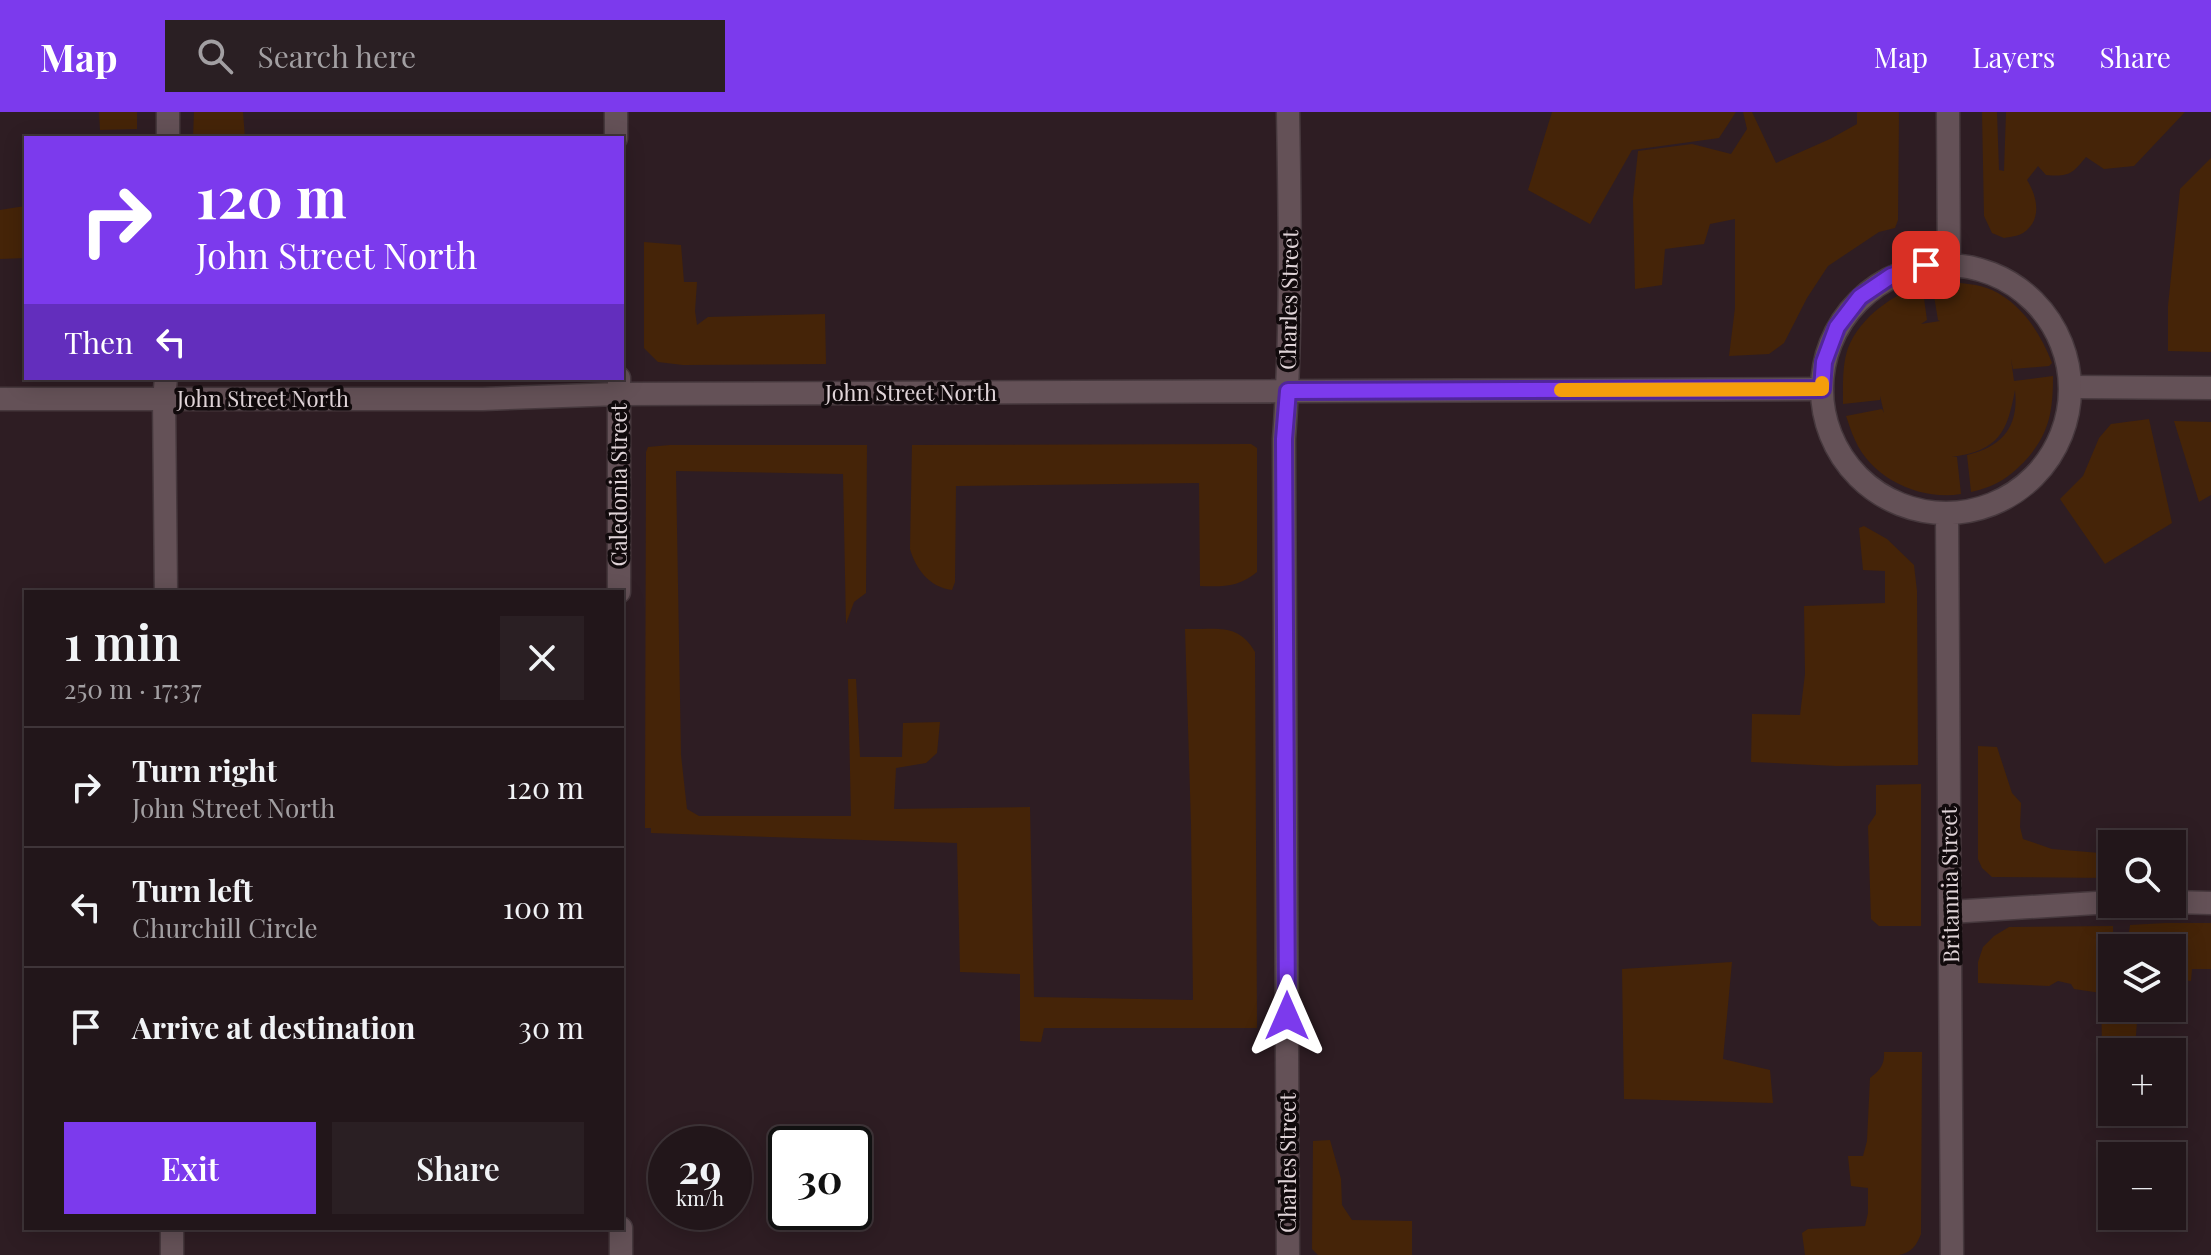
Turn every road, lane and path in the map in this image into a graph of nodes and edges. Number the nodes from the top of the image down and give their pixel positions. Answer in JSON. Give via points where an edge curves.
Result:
{"nodes":[{"id":1,"x":168,"y":112,"type":"edge"},
{"id":2,"x":616,"y":112,"type":"edge"},
{"id":3,"x":1288,"y":112,"type":"edge"},
{"id":4,"x":1948,"y":112,"type":"edge"},
{"id":5,"x":168,"y":136,"type":"edge"},
{"id":6,"x":616,"y":136,"type":"edge"},
{"id":7,"x":1949,"y":265,"type":"junction"},
{"id":8,"x":618,"y":386,"type":"edge"},
{"id":9,"x":2071,"y":387,"type":"junction"},
{"id":10,"x":2211,"y":388,"type":"edge"},
{"id":11,"x":165,"y":389,"type":"edge"},
{"id":12,"x":1822,"y":389,"type":"junction"},
{"id":13,"x":1288,"y":391,"type":"junction"},
{"id":14,"x":0,"y":399,"type":"edge"},
{"id":15,"x":1947,"y":514,"type":"junction"},
{"id":16,"x":166,"y":590,"type":"edge"},
{"id":17,"x":619,"y":590,"type":"edge"},
{"id":18,"x":2186,"y":902,"type":"edge"},
{"id":19,"x":2098,"y":903,"type":"edge"},
{"id":20,"x":2211,"y":903,"type":"edge"},
{"id":21,"x":1950,"y":912,"type":"junction"},
{"id":22,"x":172,"y":1230,"type":"edge"},
{"id":23,"x":621,"y":1230,"type":"edge"},
{"id":24,"x":172,"y":1255,"type":"edge"},
{"id":25,"x":621,"y":1255,"type":"edge"},
{"id":26,"x":1288,"y":1255,"type":"edge"},
{"id":27,"x":1952,"y":1255,"type":"edge"}],
"edges":[{"from":1,"to":5,"type":"street"},
{"from":2,"to":6,"type":"street"},
{"from":3,"to":13,"type":"street","name":"Charles Street"},
{"from":4,"to":7,"type":"street"},
{"from":7,"to":9,"type":"street","via":[[2006,279],[2040,307],[2059,336]]},
{"from":7,"to":12,"type":"street","via":[[1926,265],[1891,276],[1860,297],[1837,327],[1824,362]]},
{"from":8,"to":11,"type":"street","name":"John Street North","via":[[483,399]]},
{"from":8,"to":13,"type":"street","name":"John Street North"},
{"from":8,"to":17,"type":"street","name":"Caledonia Street"},
{"from":9,"to":10,"type":"street"},
{"from":9,"to":15,"type":"street","via":[[2063,433],[2030,482],[2005,500]]},
{"from":11,"to":14,"type":"street","name":"John Street North"},
{"from":11,"to":16,"type":"street"},
{"from":12,"to":13,"type":"street","name":"John Street North"},
{"from":12,"to":15,"type":"street","via":[[1828,429],[1862,481],[1887,499]]},
{"from":13,"to":26,"type":"street","name":"Charles Street"},
{"from":15,"to":21,"type":"street","name":"Britannia Street"},
{"from":18,"to":20,"type":"street"},
{"from":19,"to":21,"type":"street"},
{"from":21,"to":27,"type":"street","name":"Britannia Street"},
{"from":22,"to":24,"type":"street"},
{"from":23,"to":25,"type":"street"}]}
